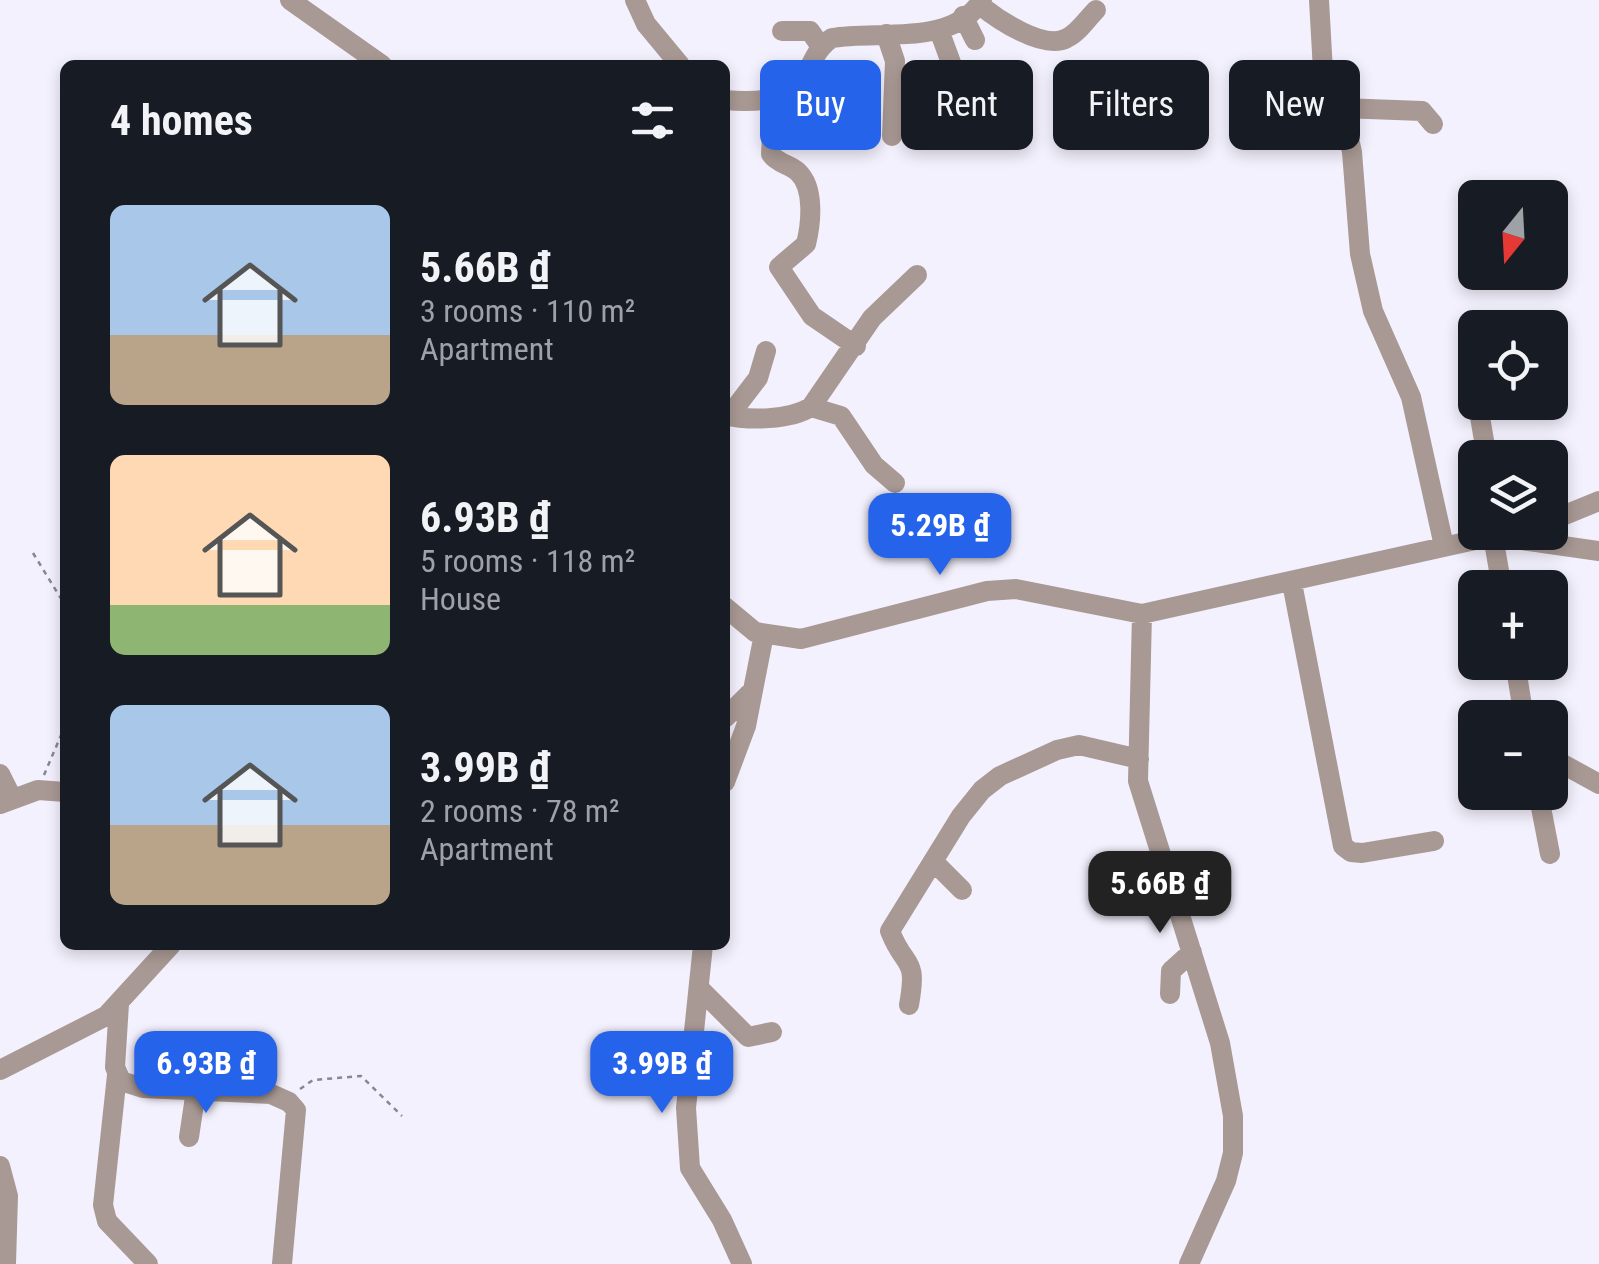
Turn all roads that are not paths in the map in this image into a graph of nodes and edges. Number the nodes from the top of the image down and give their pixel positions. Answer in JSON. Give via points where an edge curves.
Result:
{"nodes":[{"id":1,"x":290,"y":0,"type":"edge"},
{"id":2,"x":635,"y":0,"type":"edge"},
{"id":3,"x":1319,"y":0,"type":"edge"},
{"id":4,"x":975,"y":7,"type":"edge"},
{"id":5,"x":1096,"y":10,"type":"dead end"},
{"id":6,"x":939,"y":30,"type":"junction"},
{"id":7,"x":782,"y":31,"type":"dead end"},
{"id":8,"x":886,"y":34,"type":"junction"},
{"id":9,"x":975,"y":40,"type":"dead end"},
{"id":10,"x":821,"y":46,"type":"junction"},
{"id":11,"x":375,"y":60,"type":"edge"},
{"id":12,"x":676,"y":60,"type":"edge"},
{"id":13,"x":810,"y":60,"type":"edge"},
{"id":14,"x":950,"y":60,"type":"edge"},
{"id":15,"x":1322,"y":60,"type":"edge"},
{"id":16,"x":760,"y":97,"type":"edge"},
{"id":17,"x":730,"y":100,"type":"edge"},
{"id":18,"x":1360,"y":109,"type":"edge"},
{"id":19,"x":1433,"y":124,"type":"dead end"},
{"id":20,"x":892,"y":136,"type":"dead end"},
{"id":21,"x":772,"y":150,"type":"edge"},
{"id":22,"x":1352,"y":150,"type":"edge"},
{"id":23,"x":917,"y":275,"type":"dead end"},
{"id":24,"x":856,"y":346,"type":"junction"},
{"id":25,"x":766,"y":351,"type":"dead end"},
{"id":26,"x":812,"y":408,"type":"junction"},
{"id":27,"x":730,"y":412,"type":"edge"},
{"id":28,"x":730,"y":416,"type":"edge"},
{"id":29,"x":895,"y":483,"type":"dead end"},
{"id":30,"x":1599,"y":501,"type":"edge"},
{"id":31,"x":1568,"y":514,"type":"edge"},
{"id":32,"x":1458,"y":544,"type":"edge"},
{"id":33,"x":1568,"y":545,"type":"edge"},
{"id":34,"x":1444,"y":546,"type":"junction"},
{"id":35,"x":1599,"y":551,"type":"edge"},
{"id":36,"x":1292,"y":583,"type":"junction"},
{"id":37,"x":730,"y":612,"type":"edge"},
{"id":38,"x":1142,"y":614,"type":"junction"},
{"id":39,"x":764,"y":634,"type":"junction"},
{"id":40,"x":753,"y":690,"type":"junction"},
{"id":41,"x":730,"y":713,"type":"edge"},
{"id":42,"x":1138,"y":759,"type":"junction"},
{"id":43,"x":1568,"y":767,"type":"edge"},
{"id":44,"x":730,"y":769,"type":"edge"},
{"id":45,"x":0,"y":774,"type":"edge"},
{"id":46,"x":1599,"y":784,"type":"edge"},
{"id":47,"x":60,"y":792,"type":"edge"},
{"id":48,"x":6,"y":801,"type":"edge"},
{"id":49,"x":1541,"y":810,"type":"edge"},
{"id":50,"x":1434,"y":840,"type":"dead end"},
{"id":51,"x":1550,"y":854,"type":"dead end"},
{"id":52,"x":934,"y":862,"type":"junction"},
{"id":53,"x":962,"y":890,"type":"dead end"},
{"id":54,"x":166,"y":950,"type":"edge"},
{"id":55,"x":703,"y":950,"type":"edge"},
{"id":56,"x":1192,"y":952,"type":"junction"},
{"id":57,"x":701,"y":990,"type":"junction"},
{"id":58,"x":1170,"y":994,"type":"dead end"},
{"id":59,"x":119,"y":1004,"type":"junction"},
{"id":60,"x":908,"y":1005,"type":"dead end"},
{"id":61,"x":772,"y":1032,"type":"dead end"},
{"id":62,"x":0,"y":1070,"type":"edge"},
{"id":63,"x":117,"y":1075,"type":"junction"},
{"id":64,"x":196,"y":1090,"type":"junction"},
{"id":65,"x":188,"y":1137,"type":"dead end"},
{"id":66,"x":0,"y":1166,"type":"edge"},
{"id":67,"x":3,"y":1239,"type":"edge"},
{"id":68,"x":6,"y":1264,"type":"edge"},
{"id":69,"x":148,"y":1264,"type":"edge"},
{"id":70,"x":282,"y":1264,"type":"edge"},
{"id":71,"x":742,"y":1264,"type":"edge"},
{"id":72,"x":1190,"y":1264,"type":"edge"}],
"edges":[{"from":1,"to":11,"type":"street"},
{"from":2,"to":12,"type":"street"},
{"from":3,"to":15,"type":"street"},
{"from":4,"to":5,"type":"street","via":[[1012,29],[1055,41],[1069,38]]},
{"from":4,"to":6,"type":"street"},
{"from":4,"to":9,"type":"street"},
{"from":6,"to":8,"type":"street"},
{"from":6,"to":14,"type":"street"},
{"from":7,"to":10,"type":"street","via":[[810,32]]},
{"from":8,"to":10,"type":"street","via":[[832,38]]},
{"from":8,"to":20,"type":"street","via":[[896,77]]},
{"from":10,"to":13,"type":"street"},
{"from":16,"to":17,"type":"street"},
{"from":18,"to":19,"type":"street","via":[[1422,111]]},
{"from":21,"to":24,"type":"street","via":[[801,176],[810,214],[806,244],[780,267],[812,316]]},
{"from":22,"to":34,"type":"street","via":[[1360,254],[1374,311],[1410,398]]},
{"from":23,"to":24,"type":"street","via":[[872,318]]},
{"from":24,"to":26,"type":"street"},
{"from":25,"to":27,"type":"street","via":[[758,378]]},
{"from":26,"to":28,"type":"street"},
{"from":26,"to":29,"type":"street","via":[[841,416],[874,465]]},
{"from":30,"to":31,"type":"street"},
{"from":32,"to":34,"type":"street"},
{"from":33,"to":35,"type":"street"},
{"from":34,"to":36,"type":"street"},
{"from":36,"to":38,"type":"street"},
{"from":36,"to":50,"type":"street","via":[[1344,846],[1362,853]]},
{"from":37,"to":39,"type":"street"},
{"from":38,"to":39,"type":"street","via":[[1016,589],[801,639]]},
{"from":38,"to":42,"type":"street"},
{"from":39,"to":40,"type":"street"},
{"from":40,"to":41,"type":"street"},
{"from":40,"to":44,"type":"street"},
{"from":42,"to":52,"type":"street","via":[[1079,745],[1000,776],[962,816]]},
{"from":42,"to":56,"type":"street","via":[[1140,790]]},
{"from":43,"to":46,"type":"street"},
{"from":45,"to":48,"type":"street"},
{"from":47,"to":48,"type":"street","via":[[38,790]]},
{"from":49,"to":51,"type":"street"},
{"from":52,"to":53,"type":"street"},
{"from":52,"to":60,"type":"street","via":[[890,932],[912,964]]},
{"from":54,"to":59,"type":"street"},
{"from":55,"to":57,"type":"street"},
{"from":56,"to":58,"type":"street","via":[[1171,970]]},
{"from":56,"to":72,"type":"street","via":[[1220,1043],[1233,1116],[1226,1181]]},
{"from":57,"to":61,"type":"street","via":[[748,1037]]},
{"from":57,"to":71,"type":"street","via":[[686,1108],[690,1168]]},
{"from":59,"to":62,"type":"street","via":[[90,1026]]},
{"from":59,"to":63,"type":"street"},
{"from":63,"to":64,"type":"street","via":[[143,1088]]},
{"from":63,"to":69,"type":"street","via":[[102,1205],[107,1221]]},
{"from":64,"to":65,"type":"street"},
{"from":64,"to":70,"type":"street","via":[[272,1094],[289,1102],[297,1118]]},
{"from":66,"to":67,"type":"street","via":[[8,1196]]},
{"from":67,"to":68,"type":"street"}]}
